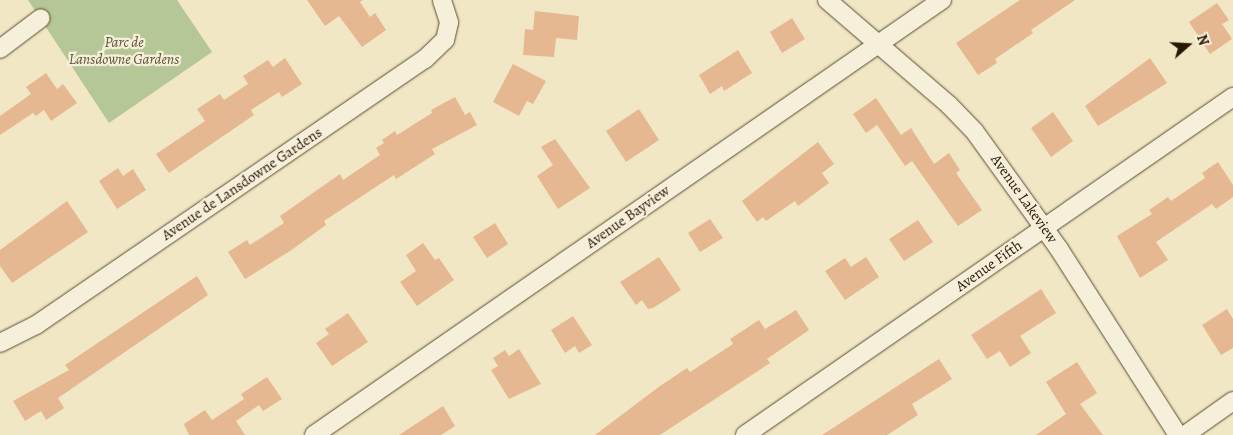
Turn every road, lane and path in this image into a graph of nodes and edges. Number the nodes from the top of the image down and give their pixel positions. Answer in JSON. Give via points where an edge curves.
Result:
{"nodes":[{"id":1,"x":442,"y":0,"type":"edge"},
{"id":2,"x":827,"y":0,"type":"edge"},
{"id":3,"x":942,"y":0,"type":"edge"},
{"id":4,"x":41,"y":18,"type":"dead end"},
{"id":5,"x":878,"y":44,"type":"junction"},
{"id":6,"x":0,"y":49,"type":"edge"},
{"id":7,"x":1233,"y":97,"type":"edge"},
{"id":8,"x":1044,"y":227,"type":"junction"},
{"id":9,"x":0,"y":343,"type":"edge"},
{"id":10,"x":1233,"y":402,"type":"edge"},
{"id":11,"x":314,"y":435,"type":"edge"},
{"id":12,"x":744,"y":435,"type":"edge"},
{"id":13,"x":1178,"y":435,"type":"edge"},
{"id":14,"x":1185,"y":435,"type":"edge"}],
"edges":[{"from":1,"to":9,"type":"street","name":"Avenue de Lansdowne Gardens","via":[[449,22],[445,40],[425,58],[36,325]]},
{"from":2,"to":5,"type":"street","name":"Avenue Lakeview"},
{"from":3,"to":5,"type":"street","name":"Avenue Bayview"},
{"from":4,"to":6,"type":"street"},
{"from":5,"to":8,"type":"street","name":"Avenue Lakeview","via":[[976,132]]},
{"from":5,"to":11,"type":"street","name":"Avenue Bayview"},
{"from":7,"to":8,"type":"street","name":"Avenue Fifth"},
{"from":8,"to":12,"type":"street","name":"Avenue Fifth"},
{"from":8,"to":13,"type":"street","name":"Avenue Lakeview"},
{"from":10,"to":14,"type":"street"}]}
